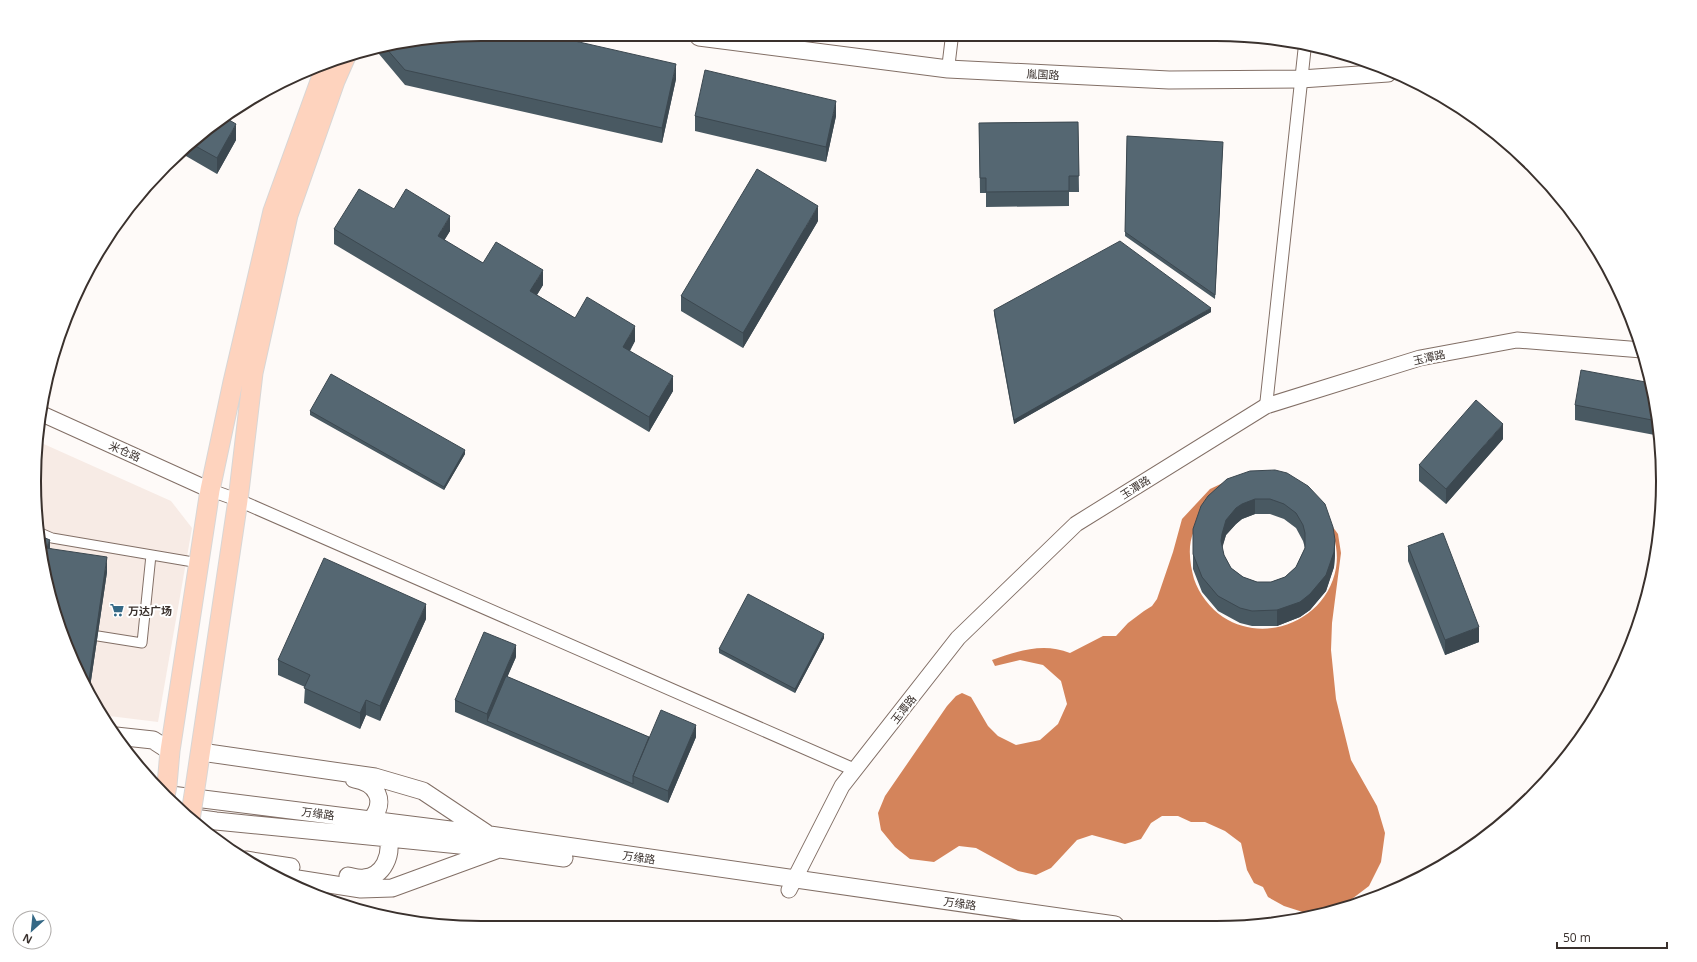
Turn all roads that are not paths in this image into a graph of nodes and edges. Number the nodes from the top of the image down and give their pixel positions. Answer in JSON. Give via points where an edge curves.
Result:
{"nodes":[{"id":1,"x":730,"y":41,"type":"edge"},
{"id":2,"x":951,"y":41,"type":"edge"},
{"id":3,"x":1304,"y":50,"type":"edge"},
{"id":4,"x":343,"y":63,"type":"edge"},
{"id":5,"x":948,"y":69,"type":"junction"},
{"id":6,"x":324,"y":70,"type":"edge"},
{"id":7,"x":1382,"y":73,"type":"edge"},
{"id":8,"x":1301,"y":79,"type":"junction"},
{"id":9,"x":1636,"y":350,"type":"edge"},
{"id":10,"x":1266,"y":406,"type":"junction"},
{"id":11,"x":46,"y":416,"type":"edge"},
{"id":12,"x":210,"y":490,"type":"junction"},
{"id":13,"x":238,"y":500,"type":"junction"},
{"id":14,"x":45,"y":535,"type":"edge"},
{"id":15,"x":151,"y":555,"type":"junction"},
{"id":16,"x":200,"y":563,"type":"junction"},
{"id":17,"x":98,"y":636,"type":"edge"},
{"id":18,"x":123,"y":737,"type":"edge"},
{"id":19,"x":131,"y":748,"type":"edge"},
{"id":20,"x":170,"y":751,"type":"junction"},
{"id":21,"x":201,"y":752,"type":"junction"},
{"id":22,"x":855,"y":770,"type":"junction"},
{"id":23,"x":166,"y":787,"type":"edge"},
{"id":24,"x":171,"y":793,"type":"edge"},
{"id":25,"x":191,"y":812,"type":"edge"},
{"id":26,"x":200,"y":819,"type":"edge"},
{"id":27,"x":371,"y":820,"type":"junction"},
{"id":28,"x":388,"y":838,"type":"junction"},
{"id":29,"x":495,"y":842,"type":"junction"},
{"id":30,"x":262,"y":863,"type":"edge"},
{"id":31,"x":290,"y":878,"type":"edge"},
{"id":32,"x":792,"y":884,"type":"junction"},
{"id":33,"x":1010,"y":921,"type":"edge"},
{"id":34,"x":1083,"y":921,"type":"edge"}],
"edges":[{"from":1,"to":5,"type":"main road","name":"胤国路"},
{"from":2,"to":5,"type":"street"},
{"from":3,"to":8,"type":"street"},
{"from":4,"to":13,"type":"main road","via":[[288,215],[253,373]]},
{"from":5,"to":8,"type":"main road","name":"胤国路","via":[[1169,80]]},
{"from":6,"to":12,"type":"main road","via":[[274,211]]},
{"from":7,"to":8,"type":"main road","name":"胤国路"},
{"from":8,"to":10,"type":"street"},
{"from":9,"to":10,"type":"street","name":"玉潭路","via":[[1517,340],[1420,358]]},
{"from":10,"to":22,"type":"street","name":"玉潭路","via":[[1076,524],[958,638]]},
{"from":11,"to":12,"type":"street","name":"米仓路"},
{"from":12,"to":13,"type":"street"},
{"from":12,"to":16,"type":"main road"},
{"from":13,"to":21,"type":"main road"},
{"from":13,"to":22,"type":"street"},
{"from":14,"to":15,"type":"street"},
{"from":15,"to":16,"type":"street"},
{"from":15,"to":17,"type":"street","via":[[142,643]]},
{"from":16,"to":20,"type":"main road"},
{"from":18,"to":20,"type":"main road","via":[[153,740]]},
{"from":19,"to":20,"type":"main road"},
{"from":20,"to":23,"type":"main road"},
{"from":21,"to":25,"type":"main road","bridge":true},
{"from":21,"to":27,"type":"main road","via":[[237,763],[364,781],[374,789],[379,801]]},
{"from":21,"to":29,"type":"main road","via":[[375,777],[423,791]]},
{"from":22,"to":32,"type":"street","name":"玉潭路","via":[[842,786]]},
{"from":24,"to":27,"type":"main road","name":"万缘路"},
{"from":26,"to":28,"type":"main road","name":"万缘路"},
{"from":27,"to":29,"type":"main road","name":"万缘路"},
{"from":28,"to":29,"type":"main road","name":"万缘路"},
{"from":28,"to":30,"type":"main road","via":[[390,850],[386,862],[377,873],[363,879]]},
{"from":29,"to":31,"type":"main road","via":[[392,888],[361,889]]},
{"from":29,"to":32,"type":"main road","name":"万缘路"},
{"from":32,"to":33,"type":"main road","name":"万缘路"},
{"from":32,"to":34,"type":"main road","name":"万缘路"}]}
